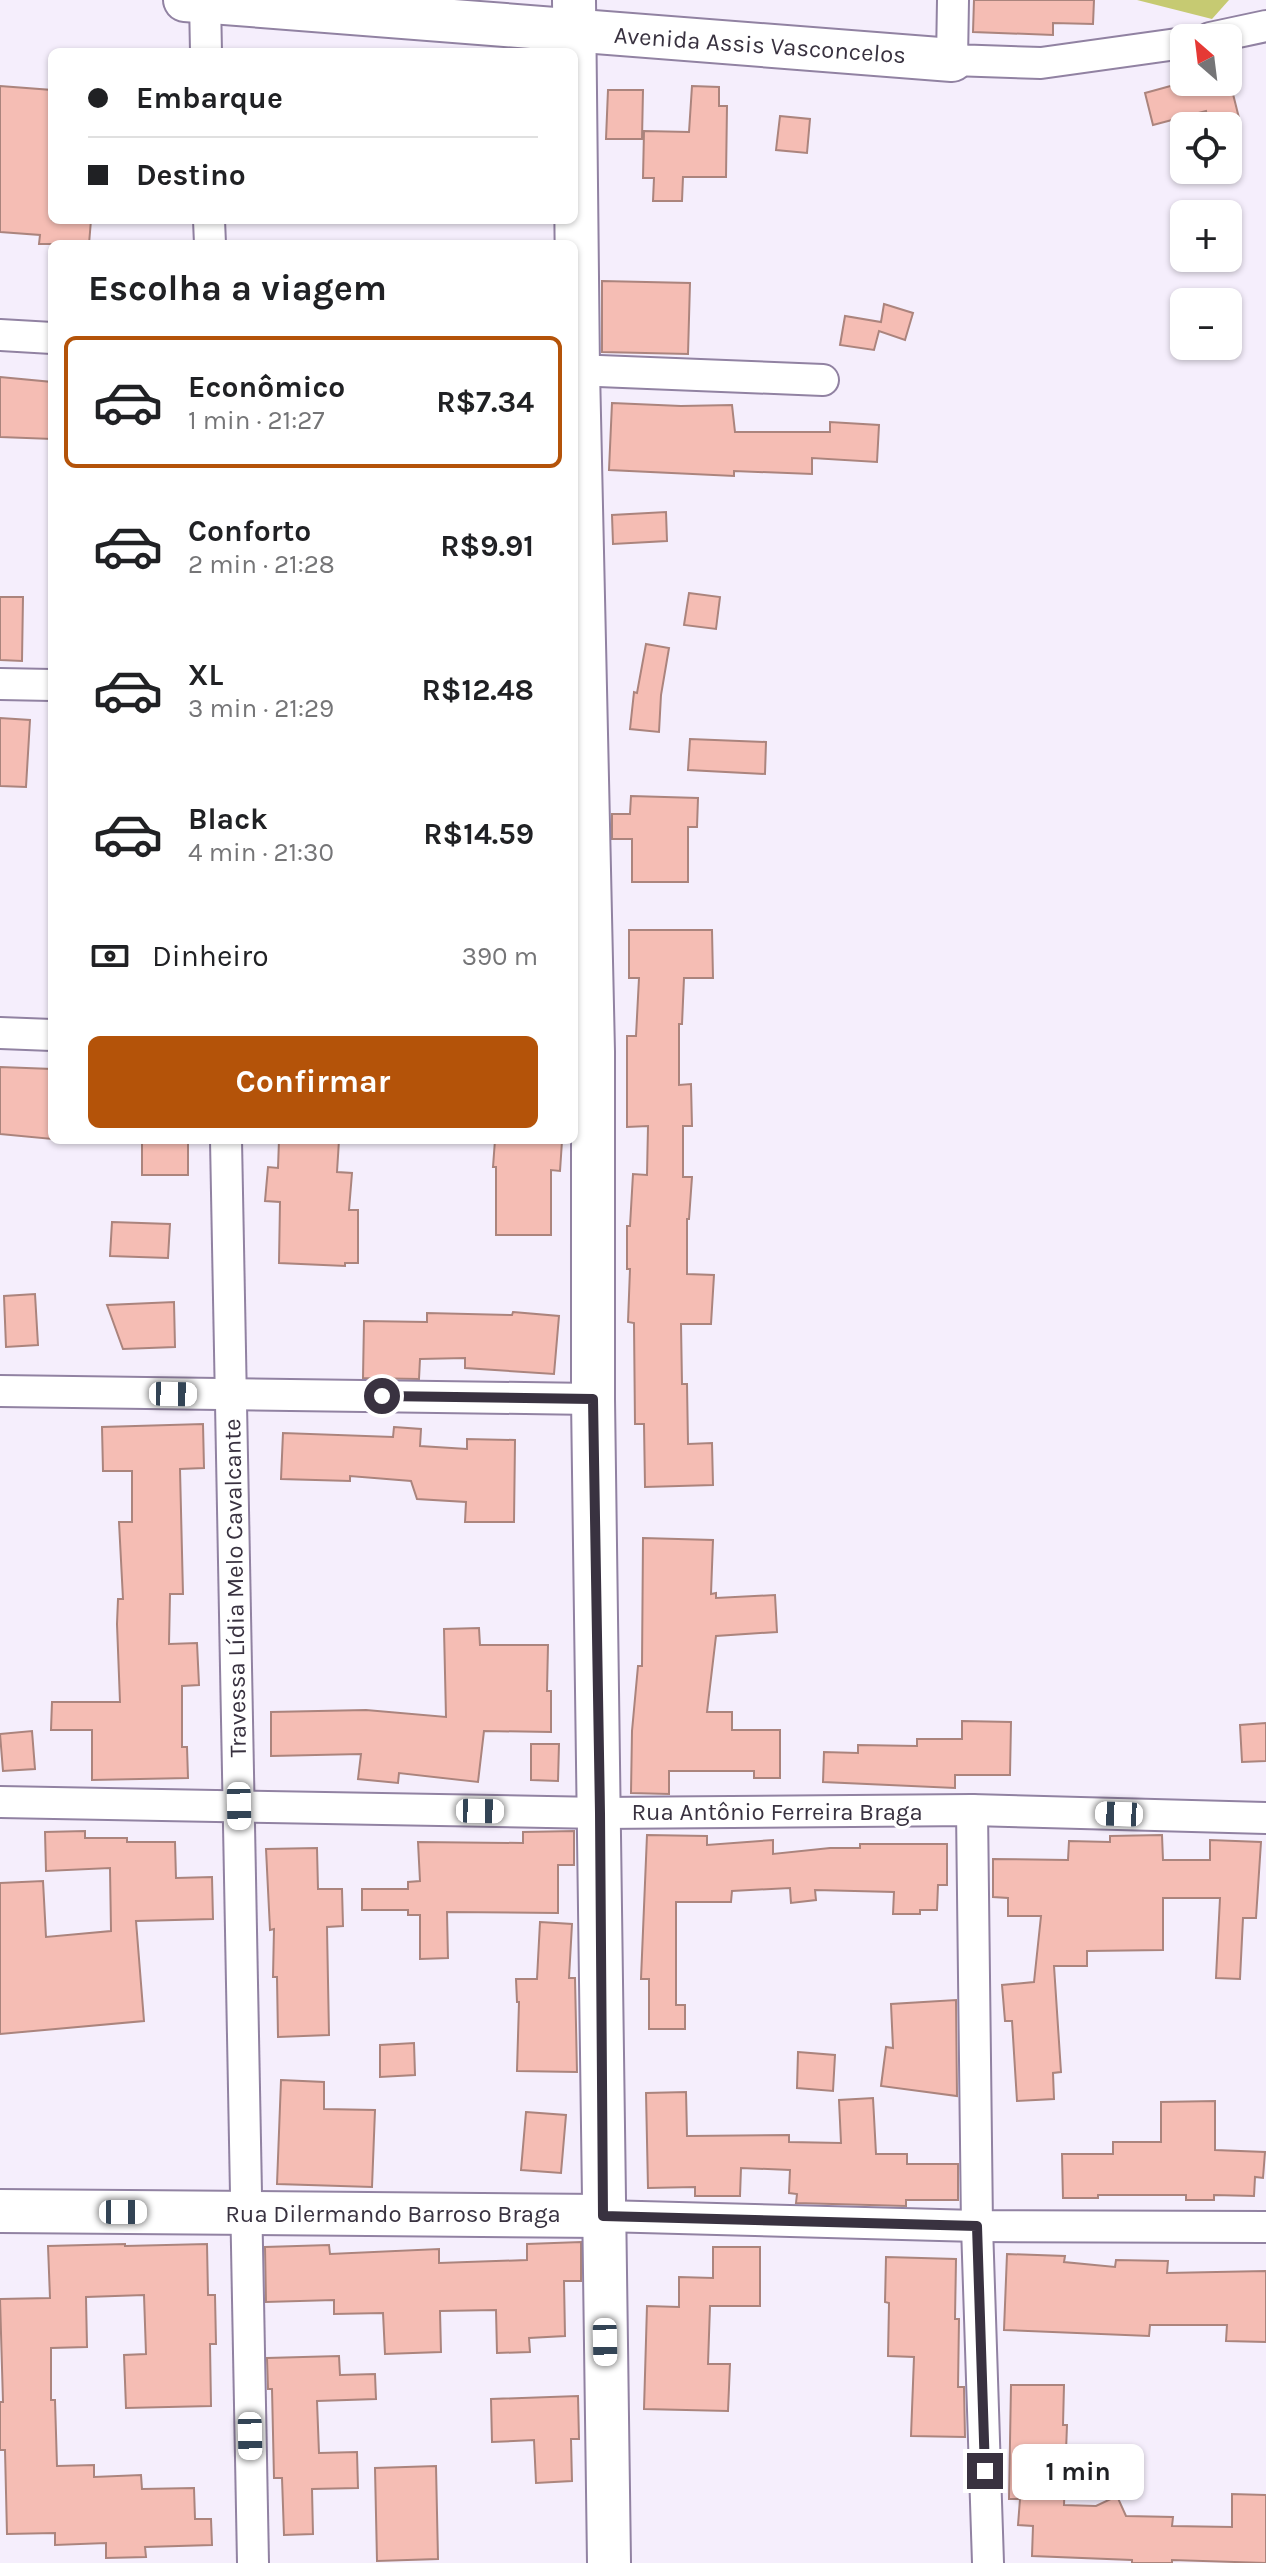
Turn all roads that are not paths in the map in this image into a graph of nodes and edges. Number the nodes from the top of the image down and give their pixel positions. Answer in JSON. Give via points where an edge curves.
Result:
{"nodes":[{"id":1,"x":953,"y":0,"type":"edge"},
{"id":2,"x":198,"y":1,"type":"edge"},
{"id":3,"x":574,"y":16,"type":"edge"},
{"id":4,"x":1266,"y":26,"type":"edge"},
{"id":5,"x":1242,"y":31,"type":"edge"},
{"id":6,"x":1170,"y":45,"type":"edge"},
{"id":7,"x":205,"y":48,"type":"edge"},
{"id":8,"x":574,"y":48,"type":"edge"},
{"id":9,"x":952,"y":60,"type":"junction"},
{"id":10,"x":0,"y":335,"type":"edge"},
{"id":11,"x":48,"y":338,"type":"edge"},
{"id":12,"x":578,"y":370,"type":"edge"},
{"id":13,"x":823,"y":380,"type":"dead end"},
{"id":14,"x":578,"y":592,"type":"edge"},
{"id":15,"x":0,"y":684,"type":"edge"},
{"id":16,"x":48,"y":685,"type":"edge"},
{"id":17,"x":579,"y":703,"type":"edge"},
{"id":18,"x":0,"y":1033,"type":"edge"},
{"id":19,"x":48,"y":1035,"type":"edge"},
{"id":20,"x":583,"y":1052,"type":"edge"},
{"id":21,"x":226,"y":1144,"type":"edge"},
{"id":22,"x":0,"y":1391,"type":"edge"},
{"id":23,"x":231,"y":1394,"type":"junction"},
{"id":24,"x":593,"y":1399,"type":"junction"},
{"id":25,"x":0,"y":1802,"type":"edge"},
{"id":26,"x":239,"y":1806,"type":"junction"},
{"id":27,"x":972,"y":1810,"type":"junction"},
{"id":28,"x":600,"y":1813,"type":"junction"},
{"id":29,"x":1266,"y":1818,"type":"edge"},
{"id":30,"x":0,"y":2211,"type":"edge"},
{"id":31,"x":246,"y":2213,"type":"junction"},
{"id":32,"x":603,"y":2216,"type":"junction"},
{"id":33,"x":977,"y":2226,"type":"junction"},
{"id":34,"x":1266,"y":2227,"type":"edge"},
{"id":35,"x":253,"y":2563,"type":"edge"},
{"id":36,"x":609,"y":2563,"type":"edge"},
{"id":37,"x":988,"y":2563,"type":"edge"}],
"edges":[{"from":1,"to":9,"type":"street"},
{"from":2,"to":3,"type":"street","name":"Avenida Assis Vasconcelos"},
{"from":2,"to":7,"type":"street"},
{"from":3,"to":8,"type":"street"},
{"from":3,"to":9,"type":"street","name":"Avenida Assis Vasconcelos"},
{"from":4,"to":5,"type":"street"},
{"from":6,"to":9,"type":"street","via":[[1041,63]]},
{"from":10,"to":11,"type":"street"},
{"from":12,"to":13,"type":"street"},
{"from":14,"to":17,"type":"street"},
{"from":15,"to":16,"type":"street"},
{"from":17,"to":20,"type":"street"},
{"from":18,"to":19,"type":"street"},
{"from":20,"to":24,"type":"street"},
{"from":21,"to":23,"type":"street","name":"Travessa Lídia Melo Cavalcante"},
{"from":22,"to":23,"type":"street"},
{"from":23,"to":24,"type":"street"},
{"from":23,"to":26,"type":"street","name":"Travessa Lídia Melo Cavalcante"},
{"from":24,"to":28,"type":"street"},
{"from":25,"to":26,"type":"street","name":"Rua Antônio Ferreira Braga"},
{"from":26,"to":28,"type":"street","name":"Rua Antônio Ferreira Braga"},
{"from":26,"to":31,"type":"street","name":"Travessa Lídia Melo Cavalcante"},
{"from":27,"to":28,"type":"street","name":"Rua Antônio Ferreira Braga"},
{"from":27,"to":29,"type":"street","name":"Rua Antônio Ferreira Braga"},
{"from":27,"to":33,"type":"street"},
{"from":28,"to":32,"type":"street"},
{"from":30,"to":31,"type":"street","name":"Rua Dilermando Barroso Braga"},
{"from":31,"to":32,"type":"street","name":"Rua Dilermando Barroso Braga"},
{"from":31,"to":35,"type":"street","name":"Travessa Lídia Melo Cavalcante"},
{"from":32,"to":33,"type":"street","name":"Rua Dilermando Barroso Braga"},
{"from":32,"to":36,"type":"street"},
{"from":33,"to":34,"type":"street","name":"Rua Dilermando Barroso Braga"},
{"from":33,"to":37,"type":"street"}]}
